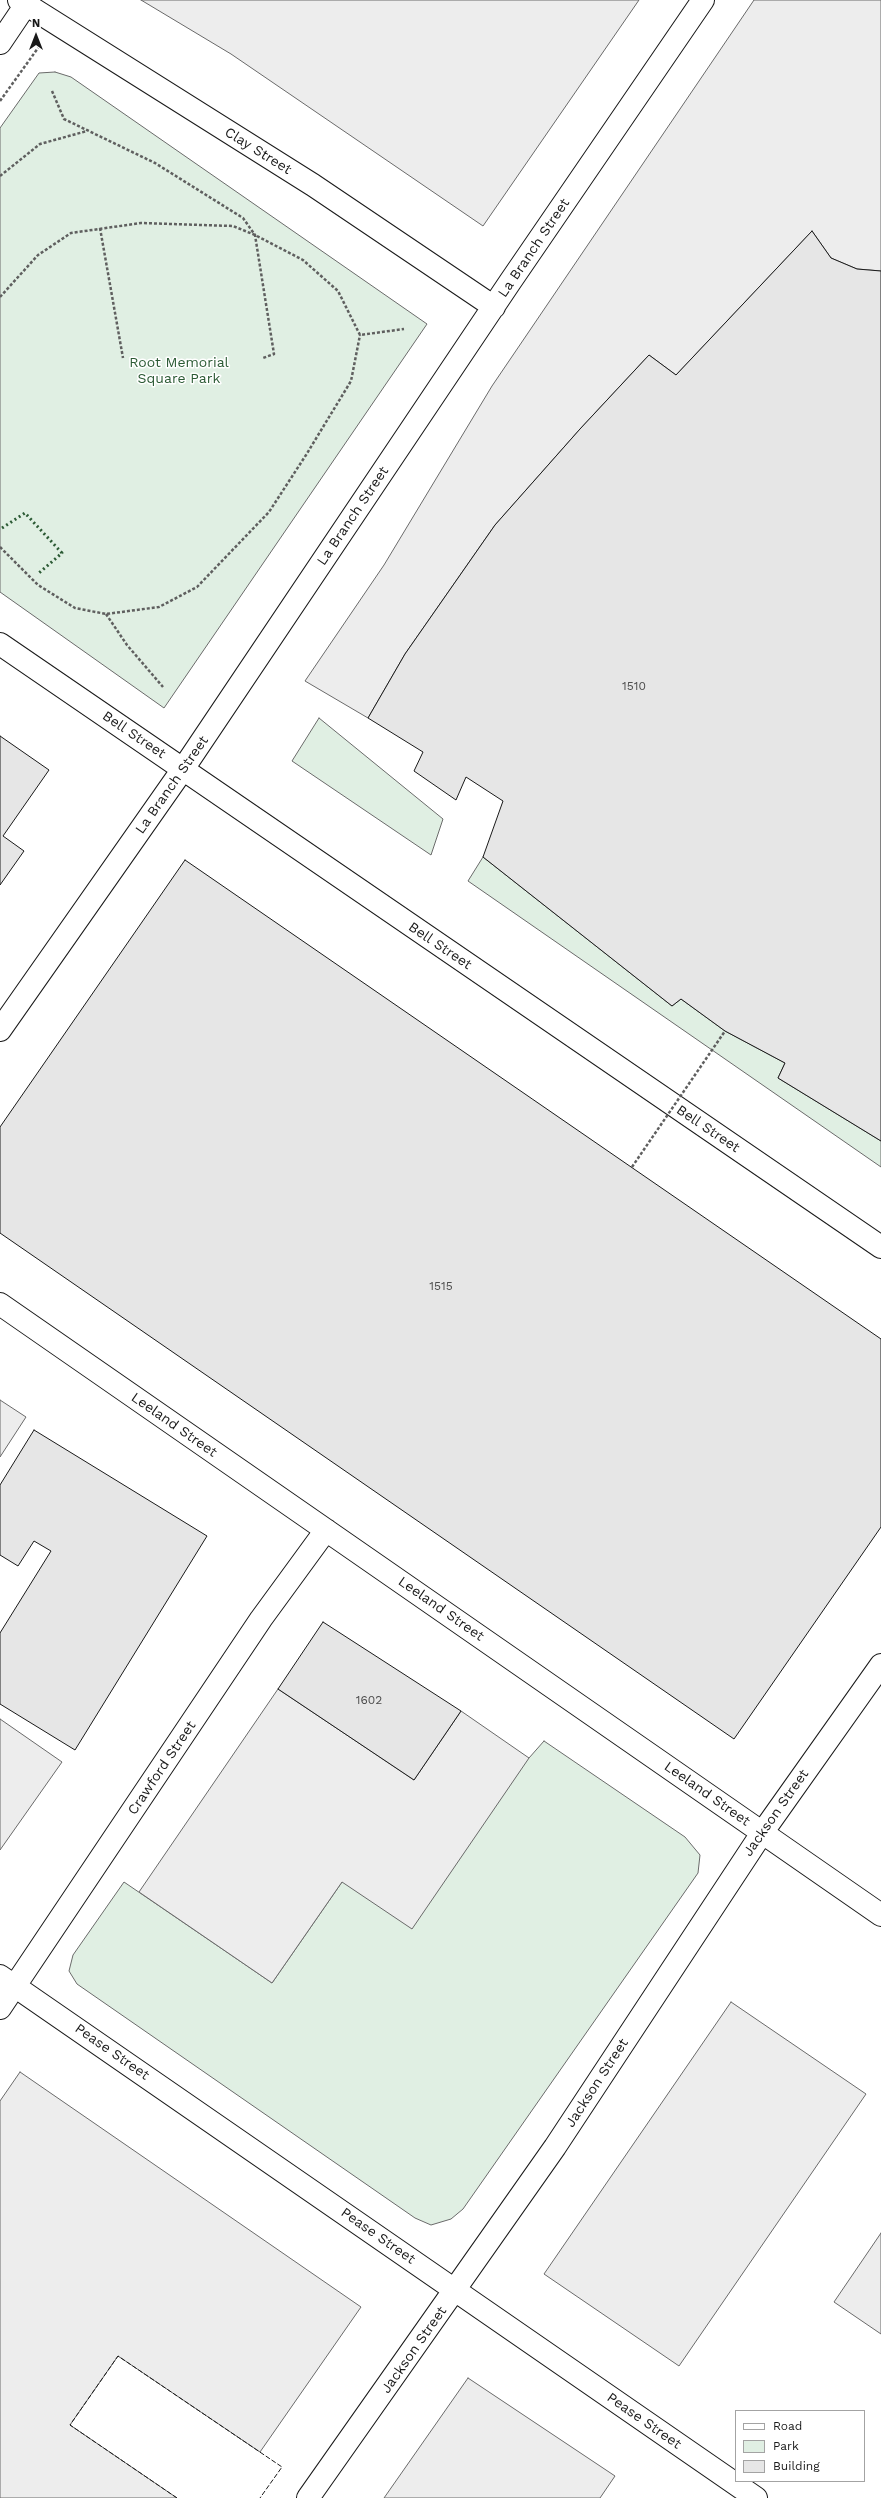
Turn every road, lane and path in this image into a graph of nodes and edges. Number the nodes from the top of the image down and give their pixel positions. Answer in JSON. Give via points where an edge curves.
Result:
{"nodes":[{"id":1,"x":703,"y":0,"type":"edge"},
{"id":2,"x":24,"y":2,"type":"edge"},
{"id":3,"x":0,"y":43,"type":"edge"},
{"id":4,"x":52,"y":91,"type":"dead end"},
{"id":5,"x":6,"y":93,"type":"dead end"},
{"id":6,"x":0,"y":101,"type":"edge"},
{"id":7,"x":87,"y":131,"type":"junction"},
{"id":8,"x":0,"y":176,"type":"edge"},
{"id":9,"x":100,"y":228,"type":"junction"},
{"id":10,"x":255,"y":235,"type":"junction"},
{"id":11,"x":0,"y":296,"type":"edge"},
{"id":12,"x":494,"y":307,"type":"junction"},
{"id":13,"x":404,"y":329,"type":"dead end"},
{"id":14,"x":360,"y":335,"type":"junction"},
{"id":15,"x":123,"y":358,"type":"dead end"},
{"id":16,"x":262,"y":358,"type":"dead end"},
{"id":17,"x":0,"y":547,"type":"edge"},
{"id":18,"x":106,"y":614,"type":"junction"},
{"id":19,"x":0,"y":644,"type":"edge"},
{"id":20,"x":163,"y":686,"type":"dead end"},
{"id":21,"x":183,"y":769,"type":"junction"},
{"id":22,"x":0,"y":1030,"type":"edge"},
{"id":23,"x":725,"y":1031,"type":"dead end"},
{"id":24,"x":632,"y":1167,"type":"dead end"},
{"id":25,"x":881,"y":1247,"type":"edge"},
{"id":26,"x":0,"y":1304,"type":"edge"},
{"id":27,"x":326,"y":1530,"type":"junction"},
{"id":28,"x":881,"y":1665,"type":"edge"},
{"id":29,"x":762,"y":1832,"type":"junction"},
{"id":30,"x":881,"y":1915,"type":"edge"},
{"id":31,"x":8,"y":1981,"type":"edge"},
{"id":32,"x":0,"y":2008,"type":"edge"},
{"id":33,"x":456,"y":2291,"type":"junction"},
{"id":34,"x":308,"y":2498,"type":"edge"},
{"id":35,"x":756,"y":2498,"type":"edge"}],
"edges":[{"from":1,"to":12,"type":"street","name":"La Branch Street"},
{"from":2,"to":3,"type":"street"},
{"from":2,"to":12,"type":"street","name":"Clay Street","via":[[313,185]]},
{"from":4,"to":7,"type":"path","via":[[64,119]]},
{"from":5,"to":6,"type":"path"},
{"from":7,"to":8,"type":"path","via":[[40,144]]},
{"from":7,"to":10,"type":"path","via":[[155,163],[243,218]]},
{"from":9,"to":10,"type":"path","via":[[141,223],[184,223],[233,226]]},
{"from":9,"to":11,"type":"path","via":[[71,233],[38,255]]},
{"from":9,"to":15,"type":"path"},
{"from":10,"to":14,"type":"path","via":[[303,260],[338,291]]},
{"from":10,"to":16,"type":"path","via":[[274,354]]},
{"from":12,"to":21,"type":"street","name":"La Branch Street"},
{"from":13,"to":14,"type":"path"},
{"from":14,"to":18,"type":"path","via":[[351,381],[269,512],[197,587],[159,607]]},
{"from":17,"to":18,"type":"path","via":[[38,585],[75,608]]},
{"from":18,"to":20,"type":"path","via":[[127,645]]},
{"from":19,"to":21,"type":"street","name":"Bell Street"},
{"from":21,"to":22,"type":"street","name":"La Branch Street"},
{"from":21,"to":25,"type":"street","name":"Bell Street"},
{"from":23,"to":24,"type":"path","bridge":true},
{"from":26,"to":27,"type":"street","name":"Leeland Street"},
{"from":27,"to":29,"type":"street","name":"Leeland Street"},
{"from":27,"to":31,"type":"street","name":"Crawford Street"},
{"from":28,"to":29,"type":"street","name":"Jackson Street"},
{"from":29,"to":30,"type":"street","name":"Leeland Street"},
{"from":29,"to":33,"type":"street","name":"Jackson Street","via":[[555,2147]]},
{"from":31,"to":32,"type":"street","name":"Crawford Street"},
{"from":31,"to":33,"type":"street","name":"Pease Street"},
{"from":33,"to":34,"type":"street","name":"Jackson Street"},
{"from":33,"to":35,"type":"street","name":"Pease Street"}]}
